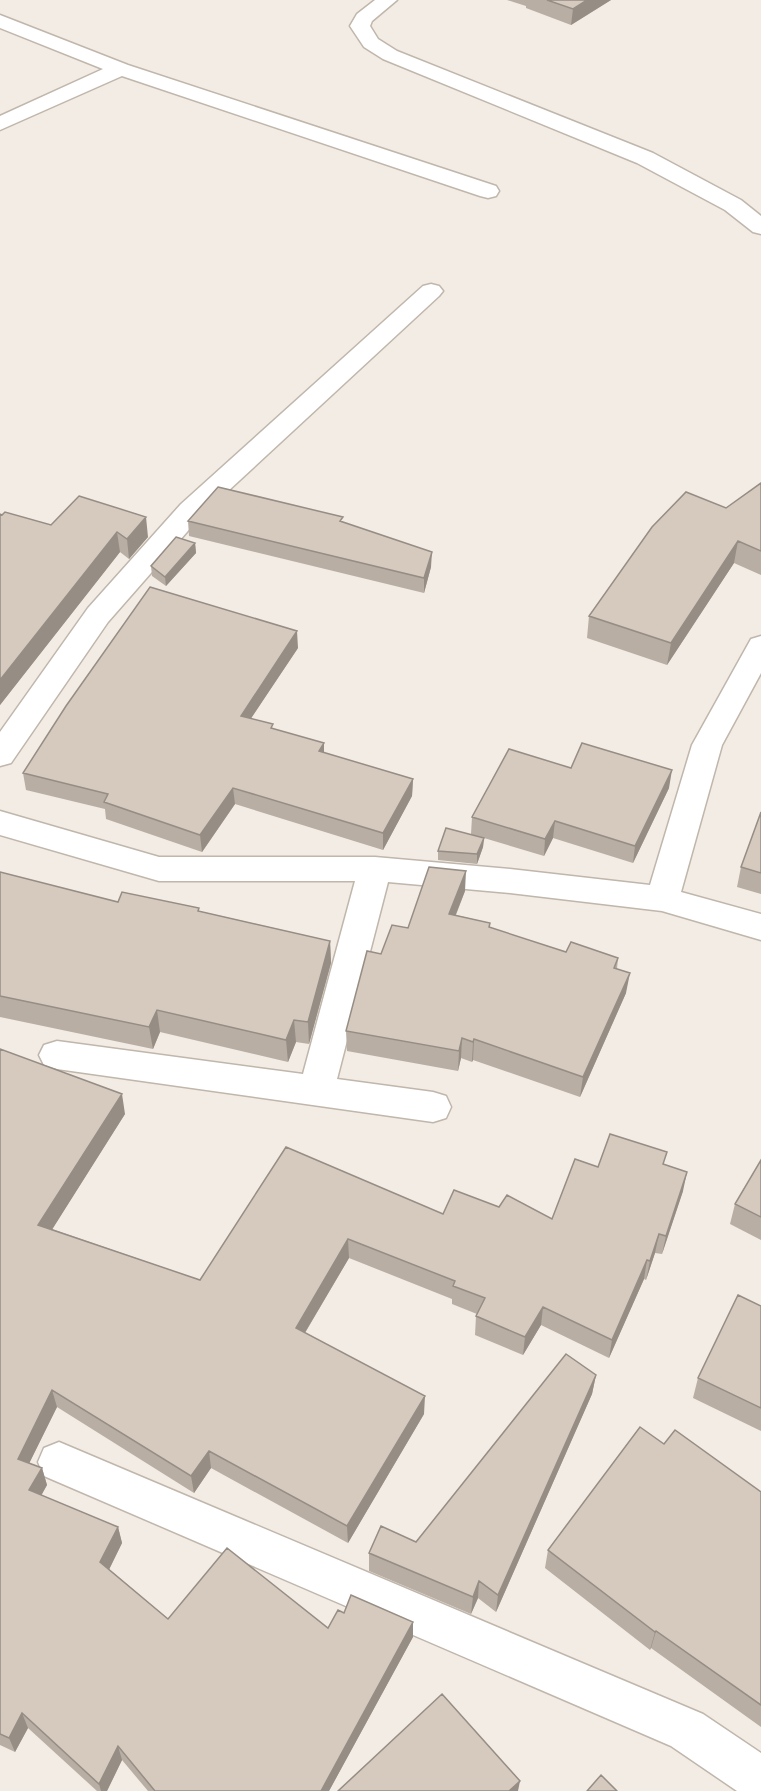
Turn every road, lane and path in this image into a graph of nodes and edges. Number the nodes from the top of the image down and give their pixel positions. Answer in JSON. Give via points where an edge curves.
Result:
{"nodes":[{"id":1,"x":387,"y":0,"type":"edge"},
{"id":2,"x":0,"y":21,"type":"edge"},
{"id":3,"x":121,"y":69,"type":"junction"},
{"id":4,"x":0,"y":124,"type":"edge"},
{"id":5,"x":488,"y":191,"type":"dead end"},
{"id":6,"x":761,"y":227,"type":"edge"},
{"id":7,"x":431,"y":291,"type":"dead end"},
{"id":8,"x":761,"y":646,"type":"edge"},
{"id":9,"x":0,"y":755,"type":"edge"},
{"id":10,"x":0,"y":822,"type":"edge"},
{"id":11,"x":375,"y":868,"type":"junction"},
{"id":12,"x":662,"y":899,"type":"junction"},
{"id":13,"x":761,"y":927,"type":"edge"},
{"id":14,"x":57,"y":1055,"type":"dead end"},
{"id":15,"x":316,"y":1091,"type":"junction"},
{"id":16,"x":433,"y":1107,"type":"dead end"},
{"id":17,"x":59,"y":1462,"type":"dead end"},
{"id":18,"x":761,"y":1780,"type":"edge"}],
"edges":[{"from":1,"to":6,"type":"street","via":[[360,26],[371,43],[390,56],[645,158],[733,205]]},
{"from":2,"to":3,"type":"street"},
{"from":3,"to":4,"type":"street"},
{"from":3,"to":5,"type":"street"},
{"from":7,"to":9,"type":"street","via":[[191,510],[98,615]]},
{"from":8,"to":12,"type":"street","via":[[707,745]]},
{"from":10,"to":11,"type":"street","via":[[159,869]]},
{"from":11,"to":12,"type":"street"},
{"from":11,"to":15,"type":"street"},
{"from":12,"to":13,"type":"street"},
{"from":14,"to":15,"type":"street"},
{"from":15,"to":16,"type":"street"},
{"from":17,"to":18,"type":"street","via":[[687,1730]]}]}
